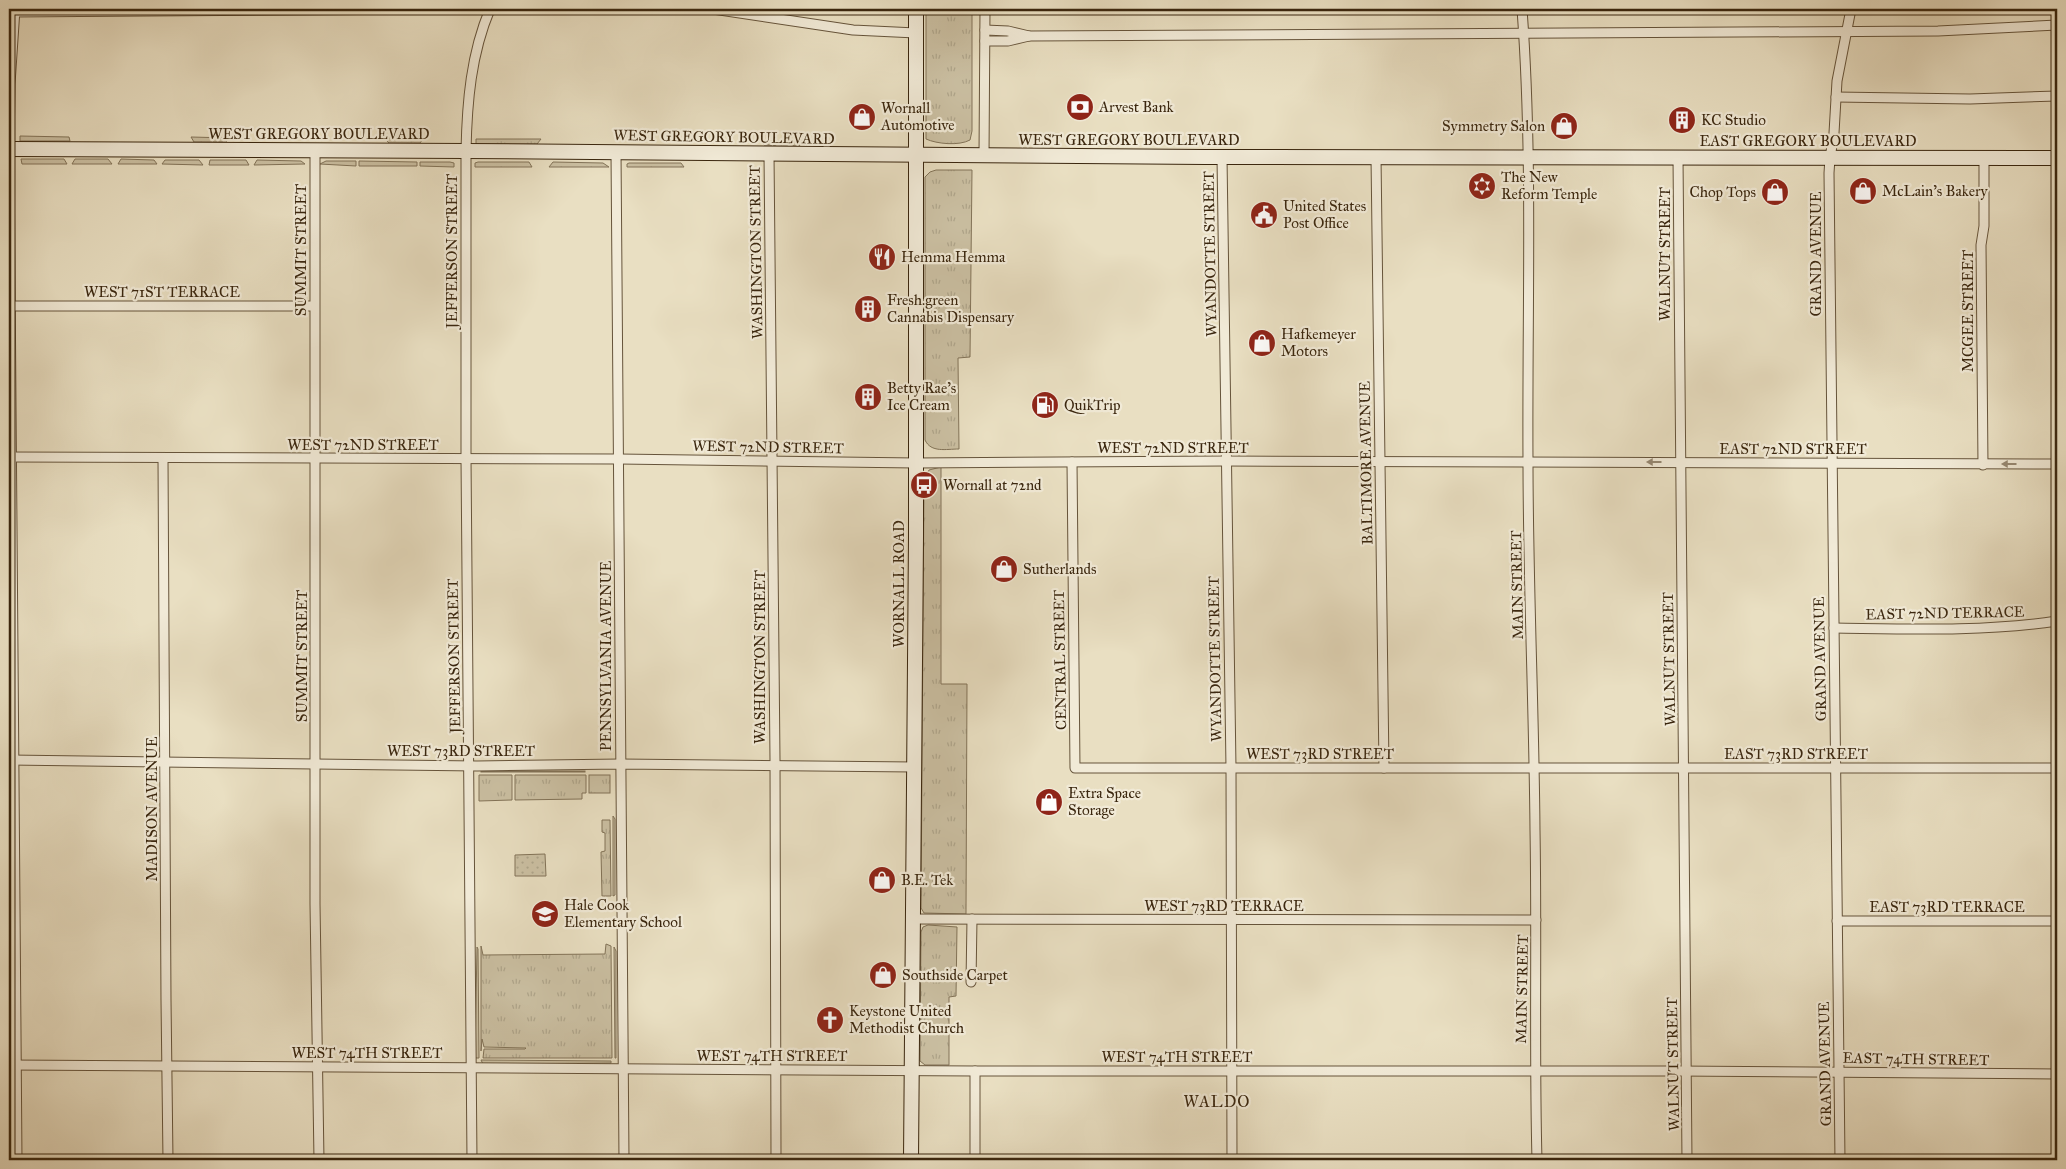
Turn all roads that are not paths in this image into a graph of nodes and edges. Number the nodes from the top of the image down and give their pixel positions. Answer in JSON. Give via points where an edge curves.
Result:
{"nodes":[{"id":1,"x":430,"y":9,"type":"edge"},
{"id":2,"x":490,"y":9,"type":"edge"},
{"id":3,"x":713,"y":9,"type":"edge"},
{"id":4,"x":916,"y":9,"type":"edge"},
{"id":5,"x":985,"y":9,"type":"edge"},
{"id":6,"x":1522,"y":9,"type":"edge"},
{"id":7,"x":1851,"y":9,"type":"edge"},
{"id":8,"x":13,"y":11,"type":"edge"},
{"id":9,"x":2057,"y":24,"type":"edge"},
{"id":10,"x":985,"y":30,"type":"junction"},
{"id":11,"x":1847,"y":30,"type":"junction"},
{"id":12,"x":916,"y":32,"type":"junction"},
{"id":13,"x":1524,"y":32,"type":"junction"},
{"id":14,"x":1029,"y":36,"type":"junction"},
{"id":15,"x":985,"y":42,"type":"junction"},
{"id":16,"x":2057,"y":96,"type":"edge"},
{"id":17,"x":1836,"y":97,"type":"junction"},
{"id":18,"x":9,"y":149,"type":"edge"},
{"id":19,"x":315,"y":151,"type":"junction"},
{"id":20,"x":466,"y":151,"type":"junction"},
{"id":21,"x":616,"y":152,"type":"junction"},
{"id":22,"x":769,"y":154,"type":"junction"},
{"id":23,"x":916,"y":155,"type":"junction"},
{"id":24,"x":984,"y":156,"type":"junction"},
{"id":25,"x":1222,"y":157,"type":"junction"},
{"id":26,"x":1376,"y":157,"type":"junction"},
{"id":27,"x":1528,"y":157,"type":"junction"},
{"id":28,"x":1678,"y":158,"type":"junction"},
{"id":29,"x":1830,"y":158,"type":"junction"},
{"id":30,"x":1984,"y":158,"type":"junction"},
{"id":31,"x":2057,"y":158,"type":"edge"},
{"id":32,"x":9,"y":306,"type":"edge"},
{"id":33,"x":314,"y":306,"type":"junction"},
{"id":34,"x":10,"y":457,"type":"edge"},
{"id":35,"x":163,"y":458,"type":"junction"},
{"id":36,"x":314,"y":458,"type":"junction"},
{"id":37,"x":466,"y":458,"type":"junction"},
{"id":38,"x":619,"y":459,"type":"junction"},
{"id":39,"x":772,"y":461,"type":"junction"},
{"id":40,"x":1225,"y":461,"type":"junction"},
{"id":41,"x":1072,"y":462,"type":"junction"},
{"id":42,"x":1380,"y":462,"type":"junction"},
{"id":43,"x":1680,"y":462,"type":"junction"},
{"id":44,"x":1832,"y":462,"type":"junction"},
{"id":45,"x":916,"y":463,"type":"junction"},
{"id":46,"x":1528,"y":463,"type":"junction"},
{"id":47,"x":1984,"y":464,"type":"junction"},
{"id":48,"x":2057,"y":464,"type":"edge"},
{"id":49,"x":2057,"y":621,"type":"edge"},
{"id":50,"x":1834,"y":628,"type":"junction"},
{"id":51,"x":12,"y":760,"type":"edge"},
{"id":52,"x":166,"y":762,"type":"junction"},
{"id":53,"x":316,"y":764,"type":"junction"},
{"id":54,"x":620,"y":764,"type":"junction"},
{"id":55,"x":469,"y":765,"type":"junction"},
{"id":56,"x":775,"y":766,"type":"junction"},
{"id":57,"x":914,"y":767,"type":"junction"},
{"id":58,"x":1076,"y":768,"type":"joint"},
{"id":59,"x":1231,"y":768,"type":"junction"},
{"id":60,"x":1384,"y":768,"type":"junction"},
{"id":61,"x":1534,"y":768,"type":"junction"},
{"id":62,"x":1684,"y":768,"type":"junction"},
{"id":63,"x":1835,"y":768,"type":"junction"},
{"id":64,"x":2057,"y":768,"type":"edge"},
{"id":65,"x":912,"y":919,"type":"junction"},
{"id":66,"x":972,"y":919,"type":"junction"},
{"id":67,"x":1232,"y":919,"type":"junction"},
{"id":68,"x":1536,"y":920,"type":"junction"},
{"id":69,"x":1837,"y":921,"type":"junction"},
{"id":70,"x":2057,"y":921,"type":"edge"},
{"id":71,"x":971,"y":982,"type":"dead end"},
{"id":72,"x":13,"y":1065,"type":"edge"},
{"id":73,"x":168,"y":1066,"type":"junction"},
{"id":74,"x":319,"y":1067,"type":"junction"},
{"id":75,"x":472,"y":1068,"type":"junction"},
{"id":76,"x":622,"y":1069,"type":"junction"},
{"id":77,"x":775,"y":1069,"type":"junction"},
{"id":78,"x":910,"y":1070,"type":"junction"},
{"id":79,"x":975,"y":1071,"type":"junction"},
{"id":80,"x":1232,"y":1071,"type":"junction"},
{"id":81,"x":1686,"y":1071,"type":"junction"},
{"id":82,"x":1535,"y":1072,"type":"junction"},
{"id":83,"x":1839,"y":1072,"type":"junction"},
{"id":84,"x":2057,"y":1074,"type":"edge"},
{"id":85,"x":17,"y":1160,"type":"edge"},
{"id":86,"x":168,"y":1160,"type":"edge"},
{"id":87,"x":320,"y":1160,"type":"edge"},
{"id":88,"x":472,"y":1160,"type":"edge"},
{"id":89,"x":624,"y":1160,"type":"edge"},
{"id":90,"x":776,"y":1160,"type":"edge"},
{"id":91,"x":910,"y":1160,"type":"edge"},
{"id":92,"x":975,"y":1160,"type":"edge"},
{"id":93,"x":1232,"y":1160,"type":"edge"},
{"id":94,"x":1537,"y":1160,"type":"edge"},
{"id":95,"x":1687,"y":1160,"type":"edge"},
{"id":96,"x":1840,"y":1160,"type":"edge"}],
"edges":[{"from":1,"to":8,"type":"street"},
{"from":2,"to":20,"type":"street","name":"JEFFERSON STREET","via":[[471,78]]},
{"from":3,"to":12,"type":"street","via":[[853,30]]},
{"from":4,"to":12,"type":"main road","name":"WORNALL ROAD"},
{"from":5,"to":10,"type":"street"},
{"from":6,"to":13,"type":"street","name":"MAIN STREET"},
{"from":7,"to":11,"type":"street","name":"GRAND AVENUE"},
{"from":8,"to":18,"type":"street"},
{"from":9,"to":11,"type":"street","via":[[1938,31]]},
{"from":10,"to":14,"type":"street"},
{"from":10,"to":15,"type":"street"},
{"from":11,"to":13,"type":"street"},
{"from":11,"to":17,"type":"street","name":"GRAND AVENUE"},
{"from":12,"to":23,"type":"main road","name":"WORNALL ROAD"},
{"from":13,"to":14,"type":"street"},
{"from":13,"to":27,"type":"street","name":"MAIN STREET"},
{"from":14,"to":15,"type":"street"},
{"from":15,"to":24,"type":"street"},
{"from":16,"to":17,"type":"street","via":[[1970,99]]},
{"from":17,"to":29,"type":"street","name":"GRAND AVENUE"},
{"from":18,"to":19,"type":"main road","name":"WEST GREGORY BOULEVARD"},
{"from":18,"to":32,"type":"street"},
{"from":19,"to":20,"type":"main road","name":"WEST GREGORY BOULEVARD"},
{"from":19,"to":33,"type":"street","name":"SUMMIT STREET"},
{"from":20,"to":21,"type":"main road","name":"WEST GREGORY BOULEVARD"},
{"from":20,"to":37,"type":"street","name":"JEFFERSON STREET"},
{"from":21,"to":22,"type":"main road","name":"WEST GREGORY BOULEVARD"},
{"from":21,"to":38,"type":"street","name":"PENNSYLVANIA AVENUE"},
{"from":22,"to":23,"type":"main road","name":"WEST GREGORY BOULEVARD"},
{"from":22,"to":39,"type":"street","name":"WASHINGTON STREET"},
{"from":23,"to":24,"type":"main road","name":"WEST GREGORY BOULEVARD"},
{"from":23,"to":45,"type":"main road","name":"WORNALL ROAD"},
{"from":24,"to":25,"type":"main road","name":"WEST GREGORY BOULEVARD"},
{"from":25,"to":26,"type":"main road","name":"WEST GREGORY BOULEVARD"},
{"from":25,"to":40,"type":"street","name":"WYANDOTTE STREET"},
{"from":26,"to":27,"type":"main road","name":"WEST GREGORY BOULEVARD"},
{"from":26,"to":42,"type":"street","name":"BALTIMORE AVENUE"},
{"from":27,"to":28,"type":"main road","name":"EAST GREGORY BOULEVARD"},
{"from":27,"to":46,"type":"street","name":"MAIN STREET"},
{"from":28,"to":29,"type":"main road","name":"EAST GREGORY BOULEVARD"},
{"from":28,"to":43,"type":"street","name":"WALNUT STREET"},
{"from":29,"to":30,"type":"main road","name":"EAST GREGORY BOULEVARD"},
{"from":29,"to":44,"type":"street","name":"GRAND AVENUE"},
{"from":30,"to":31,"type":"main road","name":"EAST GREGORY BOULEVARD"},
{"from":30,"to":47,"type":"street","name":"MCGEE STREET","via":[[1981,246]]},
{"from":32,"to":33,"type":"street","name":"WEST 71ST TERRACE"},
{"from":32,"to":34,"type":"street"},
{"from":33,"to":36,"type":"street","name":"SUMMIT STREET"},
{"from":34,"to":35,"type":"street","name":"WEST 72ND STREET"},
{"from":34,"to":51,"type":"street"},
{"from":35,"to":36,"type":"street","name":"WEST 72ND STREET"},
{"from":35,"to":52,"type":"street","name":"MADISON AVENUE"},
{"from":36,"to":37,"type":"street","name":"WEST 72ND STREET"},
{"from":36,"to":53,"type":"street","name":"SUMMIT STREET"},
{"from":37,"to":38,"type":"street","name":"WEST 72ND STREET"},
{"from":37,"to":55,"type":"street","name":"JEFFERSON STREET"},
{"from":38,"to":39,"type":"street","name":"WEST 72ND STREET"},
{"from":38,"to":54,"type":"street","name":"PENNSYLVANIA AVENUE"},
{"from":39,"to":45,"type":"street","name":"WEST 72ND STREET"},
{"from":39,"to":56,"type":"street","name":"WASHINGTON STREET"},
{"from":40,"to":41,"type":"street","name":"WEST 72ND STREET"},
{"from":40,"to":42,"type":"street","name":"WEST 72ND STREET"},
{"from":40,"to":59,"type":"street","name":"WYANDOTTE STREET"},
{"from":41,"to":45,"type":"street","name":"WEST 72ND STREET"},
{"from":41,"to":58,"type":"street","name":"CENTRAL STREET"},
{"from":42,"to":46,"type":"street","name":"WEST 72ND STREET"},
{"from":42,"to":60,"type":"street","name":"BALTIMORE AVENUE"},
{"from":43,"to":44,"type":"street","name":"EAST 72ND STREET"},
{"from":43,"to":46,"type":"street","name":"EAST 72ND STREET","one_way":true},
{"from":43,"to":62,"type":"street","name":"WALNUT STREET"},
{"from":44,"to":47,"type":"street","name":"EAST 72ND STREET"},
{"from":44,"to":50,"type":"street","name":"GRAND AVENUE"},
{"from":45,"to":57,"type":"main road","name":"WORNALL ROAD"},
{"from":46,"to":61,"type":"street","name":"MAIN STREET"},
{"from":48,"to":47,"type":"street","name":"EAST 72ND STREET","one_way":true},
{"from":49,"to":50,"type":"street","name":"EAST 72ND TERRACE","via":[[1980,629]]},
{"from":50,"to":63,"type":"street","name":"GRAND AVENUE"},
{"from":51,"to":52,"type":"street","name":"WEST 73RD STREET"},
{"from":51,"to":72,"type":"street"},
{"from":52,"to":53,"type":"street","name":"WEST 73RD STREET"},
{"from":52,"to":73,"type":"street","name":"MADISON AVENUE"},
{"from":53,"to":55,"type":"street","name":"WEST 73RD STREET"},
{"from":53,"to":74,"type":"street","name":"SUMMIT STREET"},
{"from":54,"to":55,"type":"street","name":"WEST 73RD STREET"},
{"from":54,"to":56,"type":"street","name":"WEST 73RD STREET"},
{"from":54,"to":76,"type":"street","name":"PENNSYLVANIA AVENUE"},
{"from":55,"to":75,"type":"street","name":"JEFFERSON STREET"},
{"from":56,"to":57,"type":"street","name":"WEST 73RD STREET"},
{"from":56,"to":77,"type":"street","name":"WASHINGTON STREET"},
{"from":57,"to":65,"type":"main road","name":"WORNALL ROAD"},
{"from":58,"to":59,"type":"street","name":"WEST 73RD STREET"},
{"from":59,"to":60,"type":"street","name":"WEST 73RD STREET"},
{"from":59,"to":67,"type":"street","name":"WYANDOTTE STREET"},
{"from":60,"to":61,"type":"street","name":"WEST 73RD STREET"},
{"from":61,"to":62,"type":"street","name":"EAST 73RD STREET"},
{"from":61,"to":68,"type":"street","name":"MAIN STREET"},
{"from":62,"to":63,"type":"street","name":"EAST 73RD STREET"},
{"from":62,"to":81,"type":"street","name":"WALNUT STREET"},
{"from":63,"to":64,"type":"street","name":"EAST 73RD STREET"},
{"from":63,"to":69,"type":"street","name":"GRAND AVENUE"},
{"from":65,"to":66,"type":"street","name":"WEST 73RD TERRACE"},
{"from":65,"to":78,"type":"main road","name":"WORNALL ROAD"},
{"from":66,"to":67,"type":"street","name":"WEST 73RD TERRACE"},
{"from":66,"to":71,"type":"street"},
{"from":67,"to":68,"type":"street","name":"WEST 73RD TERRACE"},
{"from":67,"to":80,"type":"street","name":"WYANDOTTE STREET"},
{"from":68,"to":82,"type":"street","name":"MAIN STREET"},
{"from":69,"to":70,"type":"street","name":"EAST 73RD TERRACE"},
{"from":69,"to":83,"type":"street","name":"GRAND AVENUE"},
{"from":72,"to":73,"type":"street","name":"WEST 74TH STREET"},
{"from":72,"to":85,"type":"street"},
{"from":73,"to":74,"type":"street","name":"WEST 74TH STREET"},
{"from":73,"to":86,"type":"street","name":"MADISON AVENUE"},
{"from":74,"to":75,"type":"street","name":"WEST 74TH STREET"},
{"from":74,"to":87,"type":"street","name":"SUMMIT STREET"},
{"from":75,"to":76,"type":"street","name":"WEST 74TH STREET"},
{"from":75,"to":88,"type":"street","name":"JEFFERSON STREET"},
{"from":76,"to":77,"type":"street","name":"WEST 74TH STREET"},
{"from":76,"to":89,"type":"street","name":"PENNSYLVANIA AVENUE"},
{"from":77,"to":78,"type":"street","name":"WEST 74TH STREET"},
{"from":77,"to":90,"type":"street","name":"WASHINGTON STREET"},
{"from":78,"to":79,"type":"street","name":"WEST 74TH STREET"},
{"from":78,"to":91,"type":"main road","name":"WORNALL ROAD"},
{"from":79,"to":80,"type":"street","name":"WEST 74TH STREET"},
{"from":79,"to":92,"type":"street"},
{"from":80,"to":82,"type":"street","name":"WEST 74TH STREET"},
{"from":80,"to":93,"type":"street","name":"WYANDOTTE STREET"},
{"from":81,"to":82,"type":"street","name":"EAST 74TH STREET"},
{"from":81,"to":83,"type":"street","name":"EAST 74TH STREET"},
{"from":81,"to":95,"type":"street","name":"WALNUT STREET"},
{"from":82,"to":94,"type":"street","name":"MAIN STREET"},
{"from":83,"to":84,"type":"street","name":"EAST 74TH STREET"},
{"from":83,"to":96,"type":"street","name":"GRAND AVENUE"}]}
